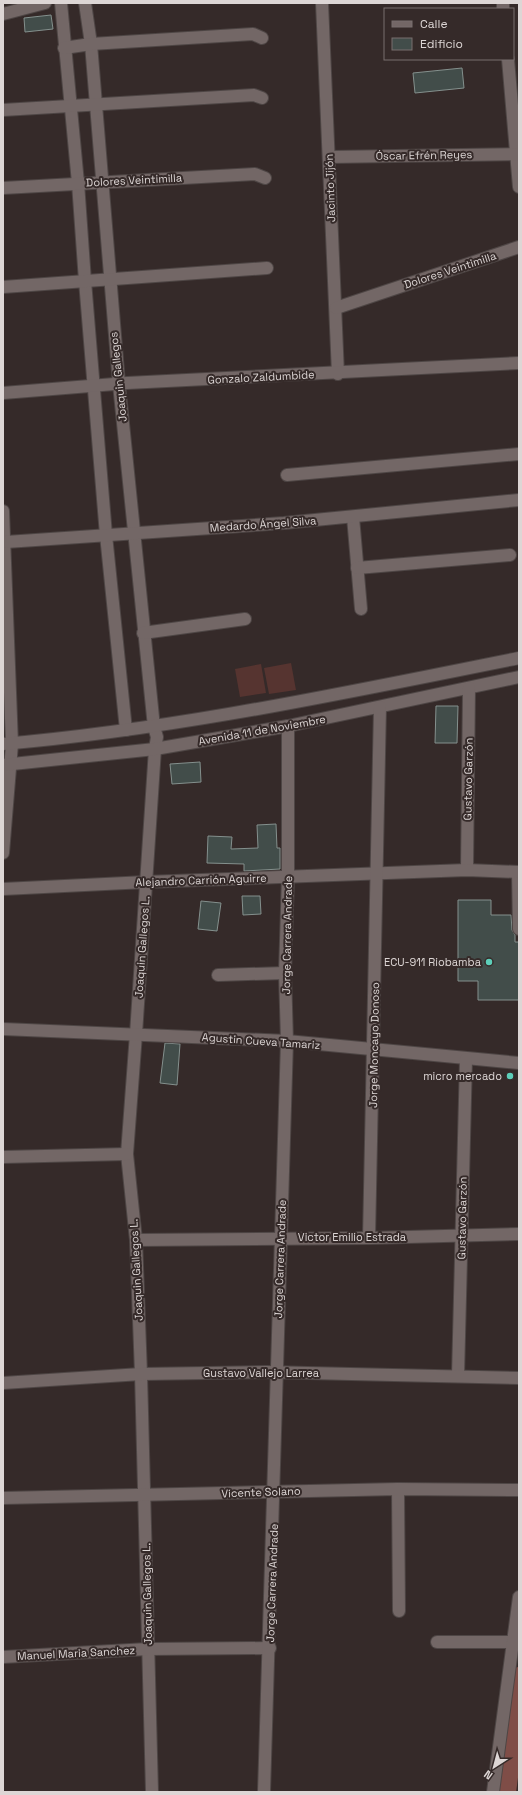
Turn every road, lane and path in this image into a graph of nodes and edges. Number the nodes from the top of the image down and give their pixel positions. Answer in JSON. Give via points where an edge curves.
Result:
{"nodes":[{"id":1,"x":45,"y":3,"type":"edge"},
{"id":2,"x":61,"y":3,"type":"edge"},
{"id":3,"x":85,"y":3,"type":"edge"},
{"id":4,"x":322,"y":3,"type":"edge"},
{"id":5,"x":3,"y":14,"type":"edge"},
{"id":6,"x":262,"y":38,"type":"dead end"},
{"id":7,"x":91,"y":44,"type":"junction"},
{"id":8,"x":64,"y":48,"type":"junction"},
{"id":9,"x":508,"y":60,"type":"edge"},
{"id":10,"x":262,"y":98,"type":"dead end"},
{"id":11,"x":96,"y":103,"type":"junction"},
{"id":12,"x":71,"y":105,"type":"junction"},
{"id":13,"x":3,"y":110,"type":"edge"},
{"id":14,"x":517,"y":154,"type":"edge"},
{"id":15,"x":329,"y":157,"type":"junction"},
{"id":16,"x":265,"y":178,"type":"dead end"},
{"id":17,"x":102,"y":181,"type":"junction"},
{"id":18,"x":78,"y":183,"type":"junction"},
{"id":19,"x":519,"y":187,"type":"edge"},
{"id":20,"x":3,"y":188,"type":"edge"},
{"id":21,"x":519,"y":247,"type":"edge"},
{"id":22,"x":267,"y":268,"type":"dead end"},
{"id":23,"x":109,"y":279,"type":"junction"},
{"id":24,"x":85,"y":281,"type":"junction"},
{"id":25,"x":3,"y":287,"type":"edge"},
{"id":26,"x":336,"y":308,"type":"junction"},
{"id":27,"x":519,"y":363,"type":"edge"},
{"id":28,"x":338,"y":374,"type":"junction"},
{"id":29,"x":119,"y":384,"type":"junction"},
{"id":30,"x":94,"y":386,"type":"junction"},
{"id":31,"x":3,"y":393,"type":"edge"},
{"id":32,"x":519,"y":454,"type":"edge"},
{"id":33,"x":287,"y":474,"type":"dead end"},
{"id":34,"x":519,"y":500,"type":"edge"},
{"id":35,"x":3,"y":511,"type":"edge"},
{"id":36,"x":352,"y":517,"type":"junction"},
{"id":37,"x":135,"y":533,"type":"junction"},
{"id":38,"x":106,"y":535,"type":"junction"},
{"id":39,"x":6,"y":542,"type":"junction"},
{"id":40,"x":510,"y":555,"type":"dead end"},
{"id":41,"x":358,"y":568,"type":"junction"},
{"id":42,"x":361,"y":609,"type":"dead end"},
{"id":43,"x":245,"y":619,"type":"dead end"},
{"id":44,"x":144,"y":633,"type":"junction"},
{"id":45,"x":519,"y":658,"type":"edge"},
{"id":46,"x":519,"y":677,"type":"edge"},
{"id":47,"x":469,"y":688,"type":"junction"},
{"id":48,"x":380,"y":707,"type":"junction"},
{"id":49,"x":288,"y":726,"type":"junction"},
{"id":50,"x":154,"y":727,"type":"junction"},
{"id":51,"x":126,"y":730,"type":"junction"},
{"id":52,"x":8,"y":744,"type":"edge"},
{"id":53,"x":155,"y":749,"type":"junction"},
{"id":54,"x":7,"y":765,"type":"edge"},
{"id":55,"x":3,"y":853,"type":"edge"},
{"id":56,"x":467,"y":870,"type":"junction"},
{"id":57,"x":518,"y":872,"type":"edge"},
{"id":58,"x":378,"y":873,"type":"junction"},
{"id":59,"x":288,"y":877,"type":"junction"},
{"id":60,"x":146,"y":882,"type":"junction"},
{"id":61,"x":3,"y":889,"type":"edge"},
{"id":62,"x":519,"y":929,"type":"edge"},
{"id":63,"x":285,"y":973,"type":"junction"},
{"id":64,"x":218,"y":975,"type":"dead end"},
{"id":65,"x":3,"y":1029,"type":"edge"},
{"id":66,"x":136,"y":1034,"type":"junction"},
{"id":67,"x":287,"y":1041,"type":"junction"},
{"id":68,"x":374,"y":1050,"type":"junction"},
{"id":69,"x":466,"y":1059,"type":"junction"},
{"id":70,"x":519,"y":1063,"type":"edge"},
{"id":71,"x":127,"y":1154,"type":"junction"},
{"id":72,"x":3,"y":1157,"type":"edge"},
{"id":73,"x":519,"y":1234,"type":"edge"},
{"id":74,"x":462,"y":1236,"type":"junction"},
{"id":75,"x":281,"y":1238,"type":"junction"},
{"id":76,"x":369,"y":1238,"type":"junction"},
{"id":77,"x":136,"y":1240,"type":"junction"},
{"id":78,"x":276,"y":1372,"type":"junction"},
{"id":79,"x":141,"y":1374,"type":"junction"},
{"id":80,"x":458,"y":1376,"type":"junction"},
{"id":81,"x":519,"y":1378,"type":"edge"},
{"id":82,"x":3,"y":1383,"type":"edge"},
{"id":83,"x":398,"y":1489,"type":"junction"},
{"id":84,"x":519,"y":1490,"type":"edge"},
{"id":85,"x":274,"y":1492,"type":"junction"},
{"id":86,"x":144,"y":1496,"type":"junction"},
{"id":87,"x":3,"y":1498,"type":"edge"},
{"id":88,"x":519,"y":1597,"type":"edge"},
{"id":89,"x":399,"y":1611,"type":"dead end"},
{"id":90,"x":437,"y":1642,"type":"dead end"},
{"id":91,"x":516,"y":1642,"type":"edge"},
{"id":92,"x":270,"y":1648,"type":"junction"},
{"id":93,"x":148,"y":1649,"type":"junction"},
{"id":94,"x":3,"y":1657,"type":"edge"},
{"id":95,"x":152,"y":1792,"type":"edge"},
{"id":96,"x":264,"y":1792,"type":"edge"},
{"id":97,"x":493,"y":1792,"type":"edge"}],
"edges":[{"from":1,"to":5,"type":"street"},
{"from":2,"to":8,"type":"street"},
{"from":3,"to":7,"type":"street","name":"Joaquin Gallegos"},
{"from":4,"to":15,"type":"street","name":"Jacinto Jijón"},
{"from":6,"to":7,"type":"street","via":[[253,34]]},
{"from":7,"to":8,"type":"street"},
{"from":7,"to":11,"type":"street","name":"Joaquin Gallegos"},
{"from":8,"to":12,"type":"street"},
{"from":9,"to":14,"type":"street"},
{"from":10,"to":11,"type":"street","via":[[254,95]]},
{"from":11,"to":12,"type":"street"},
{"from":11,"to":17,"type":"street","name":"Joaquin Gallegos"},
{"from":12,"to":13,"type":"street"},
{"from":12,"to":18,"type":"street"},
{"from":14,"to":15,"type":"street","name":"Óscar Efrén Reyes"},
{"from":14,"to":19,"type":"street"},
{"from":15,"to":26,"type":"street","name":"Jacinto Jijón"},
{"from":16,"to":17,"type":"street","name":"Dolores Veintimilla","via":[[255,174]]},
{"from":17,"to":18,"type":"street","name":"Dolores Veintimilla"},
{"from":17,"to":23,"type":"street","name":"Joaquin Gallegos"},
{"from":18,"to":20,"type":"street","name":"Dolores Veintimilla"},
{"from":18,"to":24,"type":"street"},
{"from":21,"to":26,"type":"street","name":"Dolores Veintimilla"},
{"from":22,"to":23,"type":"street"},
{"from":23,"to":24,"type":"street"},
{"from":23,"to":29,"type":"street","name":"Joaquin Gallegos"},
{"from":24,"to":25,"type":"street"},
{"from":24,"to":30,"type":"street"},
{"from":26,"to":28,"type":"street","name":"Jacinto Jijón"},
{"from":27,"to":28,"type":"street","name":"Gonzalo Zaldumbide"},
{"from":28,"to":29,"type":"street","name":"Gonzalo Zaldumbide"},
{"from":29,"to":30,"type":"street","name":"Gonzalo Zaldumbide"},
{"from":29,"to":37,"type":"street","name":"Joaquin Gallegos"},
{"from":30,"to":31,"type":"street","name":"Gonzalo Zaldumbide"},
{"from":30,"to":38,"type":"street"},
{"from":32,"to":33,"type":"street"},
{"from":34,"to":36,"type":"street","name":"Medardo Ángel Silva"},
{"from":35,"to":39,"type":"street"},
{"from":36,"to":37,"type":"street","name":"Medardo Ángel Silva"},
{"from":36,"to":41,"type":"street"},
{"from":37,"to":38,"type":"street","name":"Medardo Ángel Silva"},
{"from":37,"to":44,"type":"street","name":"Joaquin Gallegos"},
{"from":38,"to":39,"type":"street","name":"Medardo Ángel Silva"},
{"from":38,"to":51,"type":"street"},
{"from":39,"to":52,"type":"street"},
{"from":40,"to":41,"type":"street"},
{"from":41,"to":42,"type":"street"},
{"from":43,"to":44,"type":"street"},
{"from":44,"to":50,"type":"street","name":"Joaquin Gallegos"},
{"from":45,"to":50,"type":"street","name":"Avenida 11 de Noviembre"},
{"from":46,"to":47,"type":"street","name":"Avenida 11 de Noviembre"},
{"from":47,"to":48,"type":"street","name":"Avenida 11 de Noviembre"},
{"from":47,"to":56,"type":"street","name":"Gustavo Garzón"},
{"from":48,"to":49,"type":"street","name":"Avenida 11 de Noviembre"},
{"from":48,"to":58,"type":"street","name":"Jorge Moncayo Donoso"},
{"from":49,"to":53,"type":"street","name":"Avenida 11 de Noviembre"},
{"from":49,"to":59,"type":"street","name":"Jorge Carrera Andrade"},
{"from":50,"to":51,"type":"street","name":"Avenida 11 de Noviembre"},
{"from":50,"to":53,"type":"street","name":"Joaquin Gallegos","via":[[157,737]]},
{"from":51,"to":52,"type":"street","name":"Avenida 11 de Noviembre"},
{"from":52,"to":54,"type":"street"},
{"from":53,"to":54,"type":"street","name":"Avenida 11 de Noviembre"},
{"from":53,"to":60,"type":"street","name":"Joaquin Gallegos L."},
{"from":54,"to":55,"type":"street"},
{"from":56,"to":57,"type":"street","name":"Alejandro Carrión Aguirre"},
{"from":56,"to":58,"type":"street","name":"Alejandro Carrión Aguirre"},
{"from":57,"to":62,"type":"street"},
{"from":58,"to":59,"type":"street","name":"Alejandro Carrión Aguirre"},
{"from":58,"to":68,"type":"street","name":"Jorge Moncayo Donoso"},
{"from":59,"to":60,"type":"street","name":"Alejandro Carrión Aguirre"},
{"from":59,"to":63,"type":"street","name":"Jorge Carrera Andrade"},
{"from":60,"to":61,"type":"street","name":"Alejandro Carrión Aguirre"},
{"from":60,"to":66,"type":"street","name":"Joaquin Gallegos L."},
{"from":63,"to":64,"type":"street"},
{"from":63,"to":67,"type":"street","name":"Jorge Carrera Andrade"},
{"from":65,"to":66,"type":"street","name":"Agustin Cueva Tamariz"},
{"from":66,"to":67,"type":"street","name":"Agustin Cueva Tamariz"},
{"from":66,"to":71,"type":"street","name":"Joaquin Gallegos L."},
{"from":67,"to":68,"type":"street","name":"Agustin Cueva Tamariz"},
{"from":67,"to":75,"type":"street","name":"Jorge Carrera Andrade"},
{"from":68,"to":69,"type":"street","name":"Agustin Cueva Tamariz"},
{"from":68,"to":76,"type":"street","name":"Jorge Moncayo Donoso"},
{"from":69,"to":70,"type":"street","name":"Agustin Cueva Tamariz"},
{"from":69,"to":74,"type":"street","name":"Gustavo Garzón"},
{"from":71,"to":72,"type":"street"},
{"from":71,"to":77,"type":"street","name":"Joaquin Gallegos L."},
{"from":73,"to":74,"type":"street","name":"Victor Emilio Estrada"},
{"from":74,"to":76,"type":"street","name":"Victor Emilio Estrada"},
{"from":74,"to":80,"type":"street","name":"Gustavo Garzón"},
{"from":75,"to":76,"type":"street","name":"Victor Emilio Estrada"},
{"from":75,"to":77,"type":"street","name":"Victor Emilio Estrada"},
{"from":75,"to":78,"type":"street","name":"Jorge Carrera Andrade"},
{"from":77,"to":79,"type":"street","name":"Joaquin Gallegos L."},
{"from":78,"to":79,"type":"street","name":"Gustavo Vallejo Larrea"},
{"from":78,"to":80,"type":"street","name":"Gustavo Vallejo Larrea"},
{"from":78,"to":85,"type":"street","name":"Jorge Carrera Andrade"},
{"from":79,"to":82,"type":"street","name":"Gustavo Vallejo Larrea"},
{"from":79,"to":86,"type":"street","name":"Joaquin Gallegos L."},
{"from":80,"to":81,"type":"street","name":"Gustavo Vallejo Larrea"},
{"from":83,"to":84,"type":"street","name":"Vicente Solano"},
{"from":83,"to":85,"type":"street","name":"Vicente Solano"},
{"from":83,"to":89,"type":"street"},
{"from":85,"to":86,"type":"street","name":"Vicente Solano"},
{"from":85,"to":92,"type":"street","name":"Jorge Carrera Andrade"},
{"from":86,"to":87,"type":"street","name":"Vicente Solano"},
{"from":86,"to":93,"type":"street","name":"Joaquin Gallegos L."},
{"from":88,"to":91,"type":"street"},
{"from":90,"to":91,"type":"street"},
{"from":91,"to":97,"type":"street"},
{"from":92,"to":93,"type":"street","name":"Manuel Maria Sanchez"},
{"from":92,"to":96,"type":"street","name":"Jorge Carrera Andrade"},
{"from":93,"to":94,"type":"street","name":"Manuel Maria Sanchez"},
{"from":93,"to":95,"type":"street","name":"Joaquin Gallegos L."}]}
